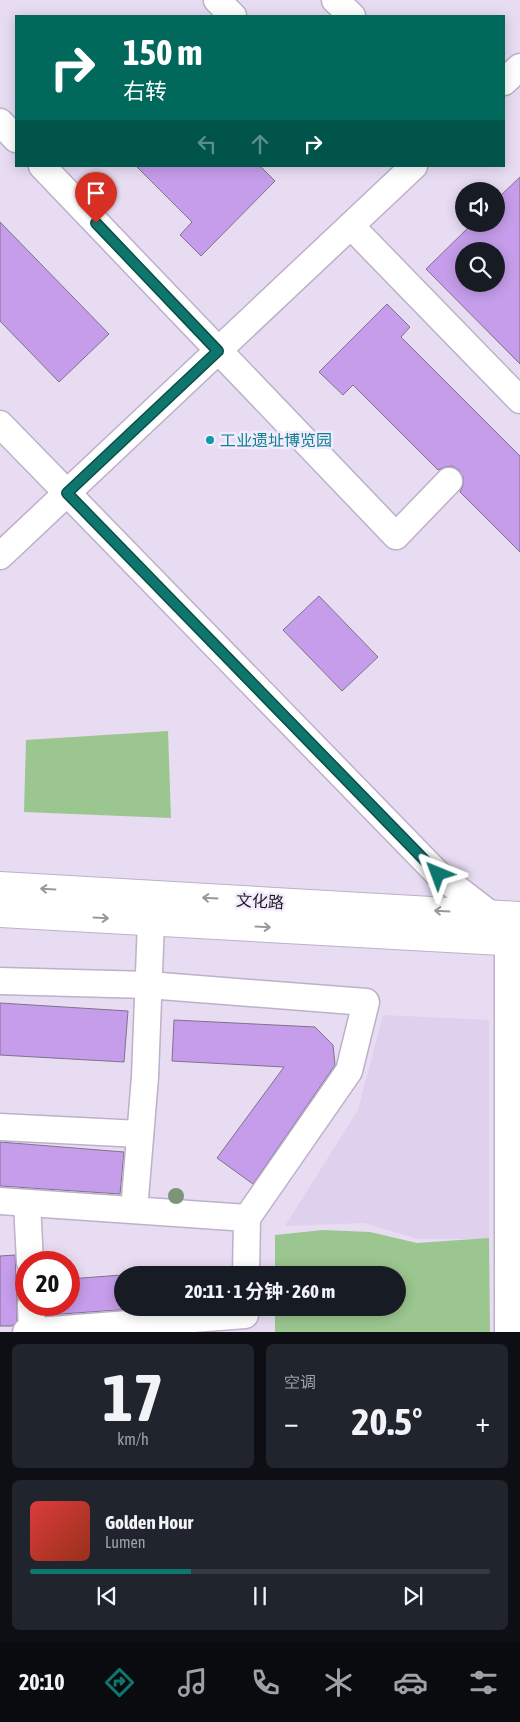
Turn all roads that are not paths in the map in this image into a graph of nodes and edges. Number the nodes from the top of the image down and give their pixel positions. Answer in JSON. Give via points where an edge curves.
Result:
{"nodes":[{"id":1,"x":217,"y":0,"type":"edge"},
{"id":2,"x":335,"y":0,"type":"edge"},
{"id":3,"x":232,"y":15,"type":"edge"},
{"id":4,"x":351,"y":15,"type":"edge"},
{"id":5,"x":520,"y":67,"type":"edge"},
{"id":6,"x":505,"y":81,"type":"edge"},
{"id":7,"x":0,"y":122,"type":"edge"},
{"id":8,"x":15,"y":139,"type":"edge"},
{"id":9,"x":43,"y":167,"type":"edge"},
{"id":10,"x":399,"y":171,"type":"edge"},
{"id":11,"x":350,"y":226,"type":"junction"},
{"id":12,"x":218,"y":351,"type":"junction"},
{"id":13,"x":520,"y":400,"type":"edge"},
{"id":14,"x":0,"y":424,"type":"edge"},
{"id":15,"x":449,"y":480,"type":"dead end"},
{"id":16,"x":67,"y":493,"type":"junction"},
{"id":17,"x":0,"y":556,"type":"edge"},
{"id":18,"x":0,"y":886,"type":"edge"},
{"id":19,"x":0,"y":913,"type":"edge"},
{"id":20,"x":151,"y":921,"type":"junction"},
{"id":21,"x":509,"y":926,"type":"edge"},
{"id":22,"x":0,"y":981,"type":"edge"},
{"id":23,"x":148,"y":985,"type":"junction"},
{"id":24,"x":0,"y":1127,"type":"edge"},
{"id":25,"x":140,"y":1134,"type":"junction"},
{"id":26,"x":0,"y":1201,"type":"edge"},
{"id":27,"x":27,"y":1203,"type":"junction"},
{"id":28,"x":134,"y":1210,"type":"junction"},
{"id":29,"x":247,"y":1218,"type":"junction"},
{"id":30,"x":29,"y":1251,"type":"edge"},
{"id":31,"x":246,"y":1266,"type":"edge"},
{"id":32,"x":31,"y":1316,"type":"edge"},
{"id":33,"x":232,"y":1316,"type":"edge"},
{"id":34,"x":26,"y":1332,"type":"edge"},
{"id":35,"x":32,"y":1332,"type":"edge"},
{"id":36,"x":508,"y":1332,"type":"edge"}],
"edges":[{"from":1,"to":3,"type":"street"},
{"from":2,"to":4,"type":"street"},
{"from":5,"to":6,"type":"street"},
{"from":7,"to":8,"type":"street"},
{"from":9,"to":12,"type":"street"},
{"from":10,"to":11,"type":"street"},
{"from":11,"to":12,"type":"street"},
{"from":11,"to":13,"type":"street"},
{"from":12,"to":15,"type":"street","via":[[396,536]]},
{"from":12,"to":16,"type":"street"},
{"from":14,"to":16,"type":"street"},
{"from":16,"to":17,"type":"street"},
{"from":16,"to":21,"type":"street","via":[[438,874]]},
{"from":21,"to":18,"type":"main road","name":"文化路","one_way":true},
{"from":19,"to":20,"type":"main road","name":"文化路","one_way":true},
{"from":20,"to":21,"type":"main road","name":"文化路","one_way":true},
{"from":20,"to":23,"type":"street"},
{"from":21,"to":36,"type":"street"},
{"from":22,"to":23,"type":"street"},
{"from":23,"to":25,"type":"street"},
{"from":23,"to":29,"type":"street","via":[[366,1002],[349,1071]]},
{"from":24,"to":25,"type":"street"},
{"from":25,"to":28,"type":"street"},
{"from":26,"to":27,"type":"street"},
{"from":27,"to":28,"type":"street"},
{"from":27,"to":30,"type":"street"},
{"from":28,"to":29,"type":"street"},
{"from":29,"to":31,"type":"street"},
{"from":32,"to":35,"type":"street"},
{"from":33,"to":35,"type":"street"},
{"from":34,"to":35,"type":"street"}]}
